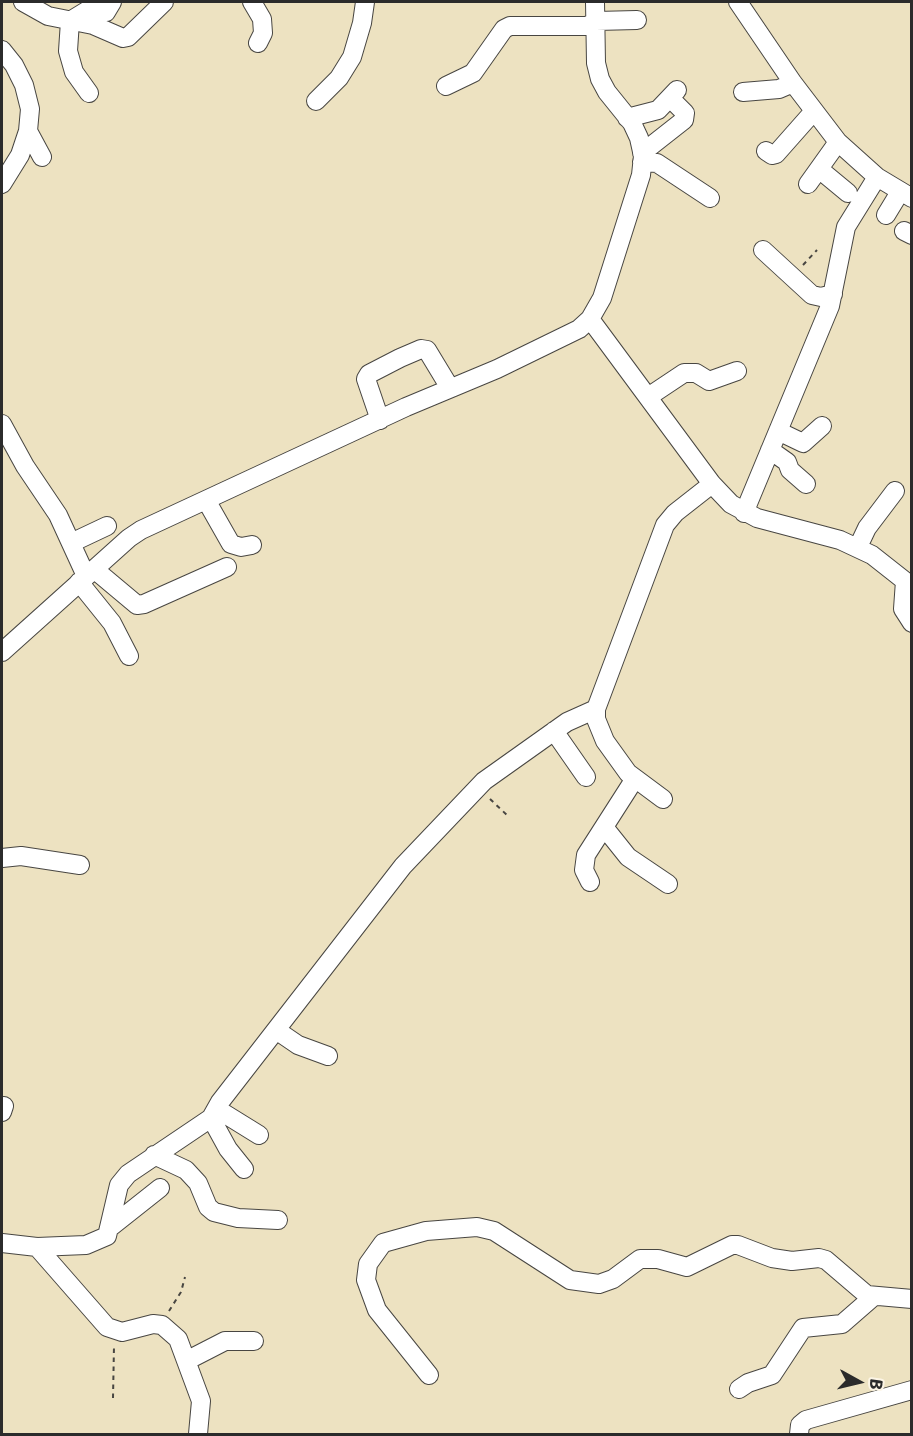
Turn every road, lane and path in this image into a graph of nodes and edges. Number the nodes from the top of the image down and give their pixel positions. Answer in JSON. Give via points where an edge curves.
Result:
{"nodes":[{"id":1,"x":23,"y":2,"type":"edge"},
{"id":2,"x":112,"y":2,"type":"edge"},
{"id":3,"x":164,"y":2,"type":"edge"},
{"id":4,"x":252,"y":2,"type":"edge"},
{"id":5,"x":364,"y":2,"type":"edge"},
{"id":6,"x":595,"y":2,"type":"edge"},
{"id":7,"x":738,"y":2,"type":"edge"},
{"id":8,"x":637,"y":20,"type":"dead end"},
{"id":9,"x":70,"y":21,"type":"junction"},
{"id":10,"x":596,"y":21,"type":"junction"},
{"id":11,"x":258,"y":43,"type":"dead end"},
{"id":12,"x":2,"y":50,"type":"edge"},
{"id":13,"x":793,"y":83,"type":"junction"},
{"id":14,"x":446,"y":86,"type":"dead end"},
{"id":15,"x":743,"y":92,"type":"dead end"},
{"id":16,"x":89,"y":93,"type":"dead end"},
{"id":17,"x":316,"y":101,"type":"dead end"},
{"id":18,"x":814,"y":111,"type":"junction"},
{"id":19,"x":627,"y":118,"type":"junction"},
{"id":20,"x":28,"y":131,"type":"junction"},
{"id":21,"x":838,"y":142,"type":"junction"},
{"id":22,"x":766,"y":151,"type":"dead end"},
{"id":23,"x":42,"y":156,"type":"dead end"},
{"id":24,"x":642,"y":158,"type":"junction"},
{"id":25,"x":877,"y":177,"type":"junction"},
{"id":26,"x":2,"y":184,"type":"edge"},
{"id":27,"x":848,"y":193,"type":"dead end"},
{"id":28,"x":906,"y":195,"type":"edge"},
{"id":29,"x":710,"y":198,"type":"dead end"},
{"id":30,"x":886,"y":215,"type":"dead end"},
{"id":31,"x":763,"y":250,"type":"dead end"},
{"id":32,"x":817,"y":250,"type":"dead end"},
{"id":33,"x":786,"y":271,"type":"junction"},
{"id":34,"x":833,"y":294,"type":"junction"},
{"id":35,"x":590,"y":319,"type":"junction"},
{"id":36,"x":737,"y":371,"type":"dead end"},
{"id":37,"x":450,"y":388,"type":"junction"},
{"id":38,"x":648,"y":397,"type":"junction"},
{"id":39,"x":380,"y":420,"type":"junction"},
{"id":40,"x":2,"y":424,"type":"edge"},
{"id":41,"x":822,"y":426,"type":"dead end"},
{"id":42,"x":778,"y":431,"type":"junction"},
{"id":43,"x":770,"y":450,"type":"junction"},
{"id":44,"x":712,"y":484,"type":"junction"},
{"id":45,"x":806,"y":484,"type":"dead end"},
{"id":46,"x":895,"y":491,"type":"dead end"},
{"id":47,"x":206,"y":501,"type":"junction"},
{"id":48,"x":744,"y":513,"type":"junction"},
{"id":49,"x":107,"y":526,"type":"dead end"},
{"id":50,"x":71,"y":543,"type":"junction"},
{"id":51,"x":252,"y":545,"type":"dead end"},
{"id":52,"x":858,"y":547,"type":"junction"},
{"id":53,"x":227,"y":567,"type":"dead end"},
{"id":54,"x":86,"y":576,"type":"junction"},
{"id":55,"x":912,"y":623,"type":"edge"},
{"id":56,"x":2,"y":652,"type":"edge"},
{"id":57,"x":129,"y":656,"type":"dead end"},
{"id":58,"x":596,"y":709,"type":"junction"},
{"id":59,"x":554,"y":731,"type":"junction"},
{"id":60,"x":586,"y":777,"type":"dead end"},
{"id":61,"x":634,"y":780,"type":"junction"},
{"id":62,"x":481,"y":784,"type":"junction"},
{"id":63,"x":663,"y":799,"type":"dead end"},
{"id":64,"x":509,"y":817,"type":"dead end"},
{"id":65,"x":604,"y":827,"type":"junction"},
{"id":66,"x":2,"y":858,"type":"edge"},
{"id":67,"x":80,"y":865,"type":"dead end"},
{"id":68,"x":590,"y":882,"type":"dead end"},
{"id":69,"x":668,"y":884,"type":"dead end"},
{"id":70,"x":276,"y":1030,"type":"junction"},
{"id":71,"x":328,"y":1056,"type":"dead end"},
{"id":72,"x":214,"y":1113,"type":"junction"},
{"id":73,"x":259,"y":1135,"type":"dead end"},
{"id":74,"x":154,"y":1155,"type":"junction"},
{"id":75,"x":244,"y":1169,"type":"dead end"},
{"id":76,"x":160,"y":1188,"type":"dead end"},
{"id":77,"x":278,"y":1220,"type":"dead end"},
{"id":78,"x":112,"y":1226,"type":"junction"},
{"id":79,"x":2,"y":1243,"type":"edge"},
{"id":80,"x":37,"y":1247,"type":"junction"},
{"id":81,"x":185,"y":1277,"type":"dead end"},
{"id":82,"x":873,"y":1297,"type":"junction"},
{"id":83,"x":912,"y":1299,"type":"edge"},
{"id":84,"x":153,"y":1324,"type":"junction"},
{"id":85,"x":114,"y":1331,"type":"junction"},
{"id":86,"x":254,"y":1341,"type":"dead end"},
{"id":87,"x":188,"y":1360,"type":"junction"},
{"id":88,"x":429,"y":1375,"type":"dead end"},
{"id":89,"x":739,"y":1389,"type":"dead end"},
{"id":90,"x":912,"y":1390,"type":"edge"},
{"id":91,"x":113,"y":1398,"type":"dead end"},
{"id":92,"x":198,"y":1434,"type":"edge"},
{"id":93,"x":799,"y":1434,"type":"edge"}],
"edges":[{"from":1,"to":9,"type":"street","via":[[48,16]]},
{"from":2,"to":9,"type":"street","via":[[106,12],[88,10]]},
{"from":3,"to":9,"type":"street","via":[[128,37]]},
{"from":4,"to":11,"type":"street","via":[[262,19],[263,33]]},
{"from":5,"to":17,"type":"street","via":[[352,57],[339,78]]},
{"from":6,"to":10,"type":"street"},
{"from":7,"to":13,"type":"street"},
{"from":8,"to":10,"type":"street"},
{"from":9,"to":16,"type":"street","via":[[68,51],[74,72]]},
{"from":10,"to":14,"type":"street","via":[[587,26],[510,26],[473,73]]},
{"from":10,"to":19,"type":"street","via":[[600,79]]},
{"from":12,"to":20,"type":"street","via":[[24,85],[30,110]]},
{"from":13,"to":15,"type":"street","via":[[779,89]]},
{"from":13,"to":18,"type":"street"},
{"from":18,"to":21,"type":"street"},
{"from":18,"to":22,"type":"street","via":[[776,154]]},
{"from":19,"to":24,"type":"street","via":[[639,138]]},
{"from":19,"to":24,"type":"street","via":[[658,110],[674,93],[685,113],[684,120]]},
{"from":20,"to":23,"type":"street"},
{"from":20,"to":26,"type":"street"},
{"from":21,"to":25,"type":"street"},
{"from":21,"to":27,"type":"street","via":[[813,176]]},
{"from":24,"to":29,"type":"street","via":[[660,165]]},
{"from":24,"to":35,"type":"street","via":[[641,176],[602,298]]},
{"from":25,"to":28,"type":"street"},
{"from":25,"to":34,"type":"street","via":[[846,227]]},
{"from":28,"to":30,"type":"street"},
{"from":31,"to":33,"type":"street"},
{"from":32,"to":33,"type":"path","via":[[807,263]]},
{"from":33,"to":34,"type":"street","via":[[812,295]]},
{"from":34,"to":42,"type":"street"},
{"from":35,"to":37,"type":"street","via":[[579,329]]},
{"from":35,"to":38,"type":"street"},
{"from":36,"to":38,"type":"street","via":[[709,381],[696,373],[684,373]]},
{"from":37,"to":39,"type":"street"},
{"from":37,"to":39,"type":"street","via":[[427,350],[400,358],[366,379]]},
{"from":38,"to":44,"type":"street"},
{"from":39,"to":47,"type":"street"},
{"from":40,"to":50,"type":"street"},
{"from":41,"to":42,"type":"street","via":[[803,443]]},
{"from":42,"to":43,"type":"street"},
{"from":43,"to":45,"type":"street"},
{"from":43,"to":48,"type":"street"},
{"from":44,"to":48,"type":"street"},
{"from":44,"to":58,"type":"street","via":[[665,525]]},
{"from":46,"to":52,"type":"street"},
{"from":47,"to":51,"type":"street","via":[[231,544]]},
{"from":47,"to":54,"type":"street","via":[[141,530]]},
{"from":48,"to":52,"type":"street"},
{"from":49,"to":50,"type":"street"},
{"from":50,"to":54,"type":"street"},
{"from":52,"to":55,"type":"street","via":[[905,581],[903,609]]},
{"from":53,"to":54,"type":"street","via":[[137,605]]},
{"from":54,"to":56,"type":"street"},
{"from":54,"to":57,"type":"street"},
{"from":58,"to":59,"type":"street"},
{"from":58,"to":61,"type":"street","via":[[605,741]]},
{"from":59,"to":60,"type":"street"},
{"from":59,"to":62,"type":"street"},
{"from":61,"to":63,"type":"street"},
{"from":61,"to":65,"type":"street"},
{"from":62,"to":64,"type":"path","via":[[493,805]]},
{"from":62,"to":70,"type":"street","via":[[396,874]]},
{"from":65,"to":68,"type":"street","via":[[584,863]]},
{"from":65,"to":69,"type":"street","via":[[628,857]]},
{"from":66,"to":67,"type":"street","via":[[21,856]]},
{"from":70,"to":71,"type":"street","via":[[298,1045]]},
{"from":70,"to":72,"type":"street"},
{"from":72,"to":73,"type":"street"},
{"from":72,"to":74,"type":"street"},
{"from":72,"to":75,"type":"street","via":[[228,1149]]},
{"from":74,"to":77,"type":"street","via":[[186,1170],[214,1212]]},
{"from":74,"to":78,"type":"street","via":[[118,1185]]},
{"from":76,"to":78,"type":"street"},
{"from":78,"to":80,"type":"street","via":[[98,1242]]},
{"from":79,"to":80,"type":"street"},
{"from":80,"to":85,"type":"street"},
{"from":81,"to":84,"type":"path","via":[[171,1310]]},
{"from":82,"to":83,"type":"street"},
{"from":82,"to":88,"type":"street","via":[[826,1260],[772,1258],[738,1245],[687,1267],[658,1259],[640,1259],[613,1279],[592,1283],[570,1280],[494,1231],[477,1227],[426,1231],[383,1243],[368,1264],[366,1280],[377,1310]]},
{"from":82,"to":89,"type":"street","via":[[842,1324],[803,1328],[772,1375]]},
{"from":84,"to":85,"type":"street"},
{"from":84,"to":87,"type":"street","via":[[170,1330]]},
{"from":85,"to":91,"type":"path"},
{"from":86,"to":87,"type":"street","via":[[225,1341]]},
{"from":87,"to":92,"type":"street","via":[[201,1401]]},
{"from":90,"to":93,"type":"street","via":[[806,1420],[800,1425]]}]}
